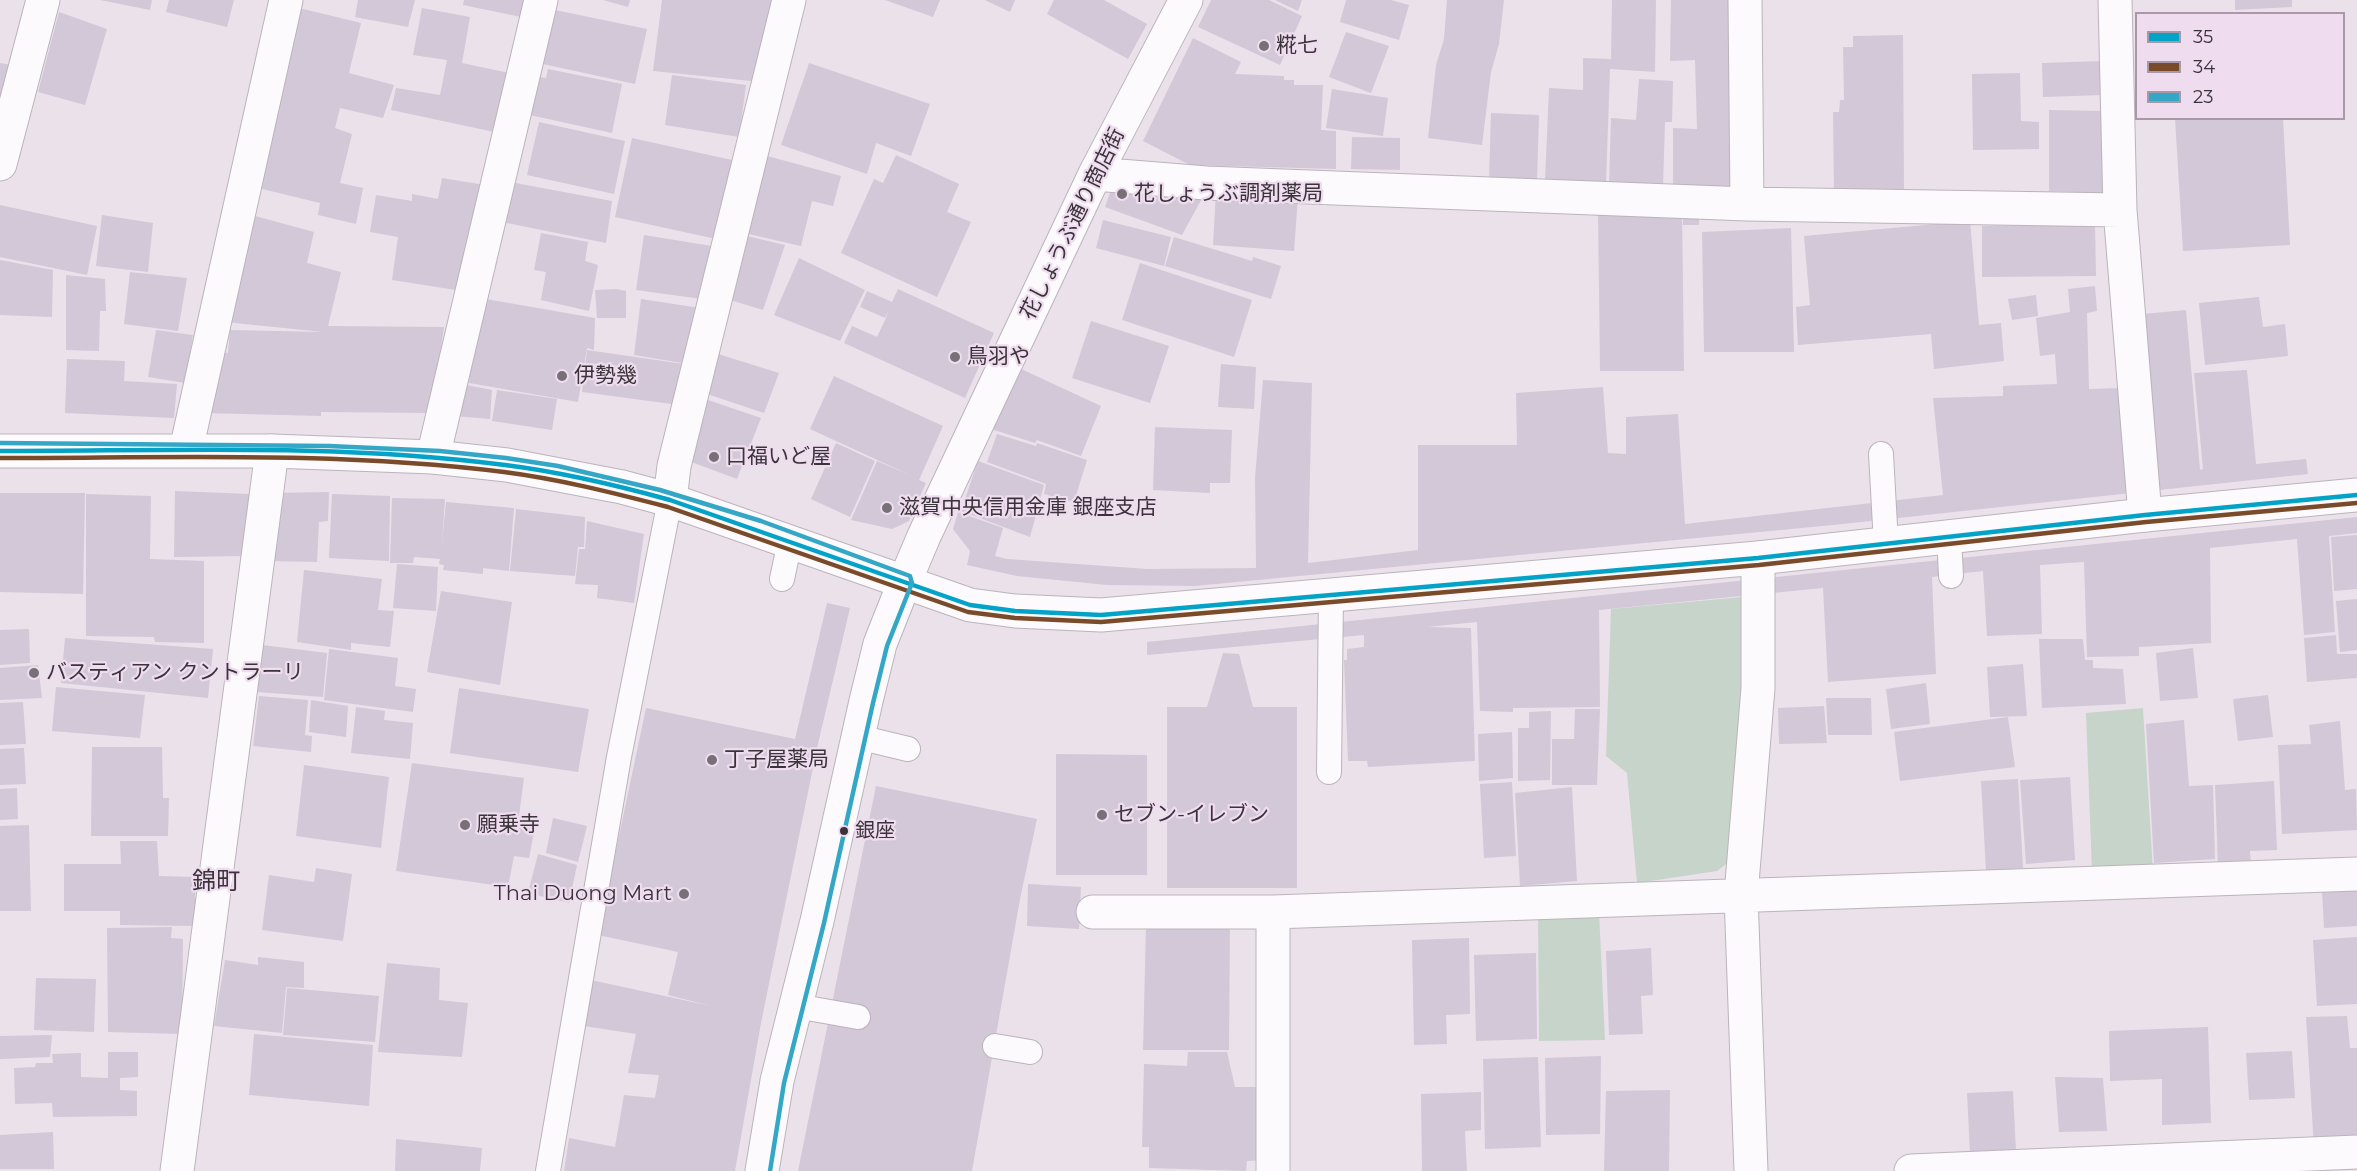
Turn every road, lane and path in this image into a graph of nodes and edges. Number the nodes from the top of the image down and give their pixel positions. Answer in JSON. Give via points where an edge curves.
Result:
{"nodes":[{"id":1,"x":43,"y":0,"type":"edge"},
{"id":2,"x":286,"y":0,"type":"edge"},
{"id":3,"x":541,"y":0,"type":"edge"},
{"id":4,"x":1186,"y":0,"type":"edge"},
{"id":5,"x":2115,"y":0,"type":"edge"},
{"id":6,"x":1747,"y":5,"type":"edge"},
{"id":7,"x":788,"y":18,"type":"edge"},
{"id":8,"x":1096,"y":158,"type":"junction"},
{"id":9,"x":0,"y":165,"type":"edge"},
{"id":10,"x":1747,"y":204,"type":"junction"},
{"id":11,"x":2120,"y":210,"type":"junction"},
{"id":12,"x":186,"y":450,"type":"junction"},
{"id":13,"x":0,"y":451,"type":"edge"},
{"id":14,"x":272,"y":451,"type":"junction"},
{"id":15,"x":1881,"y":454,"type":"dead end"},
{"id":16,"x":433,"y":457,"type":"junction"},
{"id":17,"x":2357,"y":495,"type":"edge"},
{"id":18,"x":670,"y":500,"type":"junction"},
{"id":19,"x":2145,"y":515,"type":"junction"},
{"id":20,"x":1949,"y":537,"type":"junction"},
{"id":21,"x":790,"y":541,"type":"junction"},
{"id":22,"x":1886,"y":544,"type":"junction"},
{"id":23,"x":1758,"y":558,"type":"junction"},
{"id":24,"x":1951,"y":576,"type":"dead end"},
{"id":25,"x":782,"y":579,"type":"dead end"},
{"id":26,"x":905,"y":581,"type":"junction"},
{"id":27,"x":1331,"y":595,"type":"junction"},
{"id":28,"x":858,"y":737,"type":"junction"},
{"id":29,"x":908,"y":749,"type":"dead end"},
{"id":30,"x":1329,"y":772,"type":"dead end"},
{"id":31,"x":2357,"y":873,"type":"edge"},
{"id":32,"x":1722,"y":899,"type":"junction"},
{"id":33,"x":1093,"y":912,"type":"dead end"},
{"id":34,"x":1273,"y":912,"type":"junction"},
{"id":35,"x":795,"y":1006,"type":"junction"},
{"id":36,"x":858,"y":1017,"type":"dead end"},
{"id":37,"x":995,"y":1046,"type":"dead end"},
{"id":38,"x":1030,"y":1052,"type":"dead end"},
{"id":39,"x":2357,"y":1152,"type":"edge"},
{"id":40,"x":183,"y":1164,"type":"edge"},
{"id":41,"x":548,"y":1171,"type":"edge"},
{"id":42,"x":762,"y":1171,"type":"edge"},
{"id":43,"x":1273,"y":1171,"type":"edge"},
{"id":44,"x":1751,"y":1171,"type":"edge"},
{"id":45,"x":1911,"y":1171,"type":"edge"}],
"edges":[{"from":1,"to":9,"type":"street"},
{"from":2,"to":12,"type":"street"},
{"from":3,"to":16,"type":"street"},
{"from":4,"to":8,"type":"street","name":"花しょうぶ通り商店街","via":[[1129,86]]},
{"from":5,"to":11,"type":"street"},
{"from":6,"to":10,"type":"street"},
{"from":7,"to":18,"type":"street","via":[[674,466]]},
{"from":8,"to":10,"type":"street","via":[[1206,183]]},
{"from":8,"to":26,"type":"street","name":"花しょうぶ通り商店街"},
{"from":10,"to":11,"type":"street","via":[[1804,200],[1954,202]]},
{"from":11,"to":19,"type":"street"},
{"from":12,"to":13,"type":"street"},
{"from":12,"to":14,"type":"street"},
{"from":14,"to":16,"type":"street"},
{"from":14,"to":40,"type":"street"},
{"from":15,"to":22,"type":"lane"},
{"from":16,"to":18,"type":"street","via":[[507,465]]},
{"from":17,"to":19,"type":"street"},
{"from":18,"to":21,"type":"street"},
{"from":18,"to":41,"type":"lane","via":[[645,644],[626,666],[578,932]]},
{"from":19,"to":20,"type":"street"},
{"from":20,"to":22,"type":"street"},
{"from":20,"to":24,"type":"lane"},
{"from":21,"to":25,"type":"lane"},
{"from":21,"to":26,"type":"street"},
{"from":22,"to":23,"type":"street"},
{"from":23,"to":27,"type":"street"},
{"from":23,"to":32,"type":"street","via":[[1754,823]]},
{"from":26,"to":27,"type":"street","via":[[970,605],[1101,615]]},
{"from":26,"to":28,"type":"street","name":"花しょうぶ通り商店街","via":[[880,644]]},
{"from":27,"to":30,"type":"lane"},
{"from":28,"to":29,"type":"lane"},
{"from":28,"to":35,"type":"street","name":"花しょうぶ通り商店街"},
{"from":31,"to":32,"type":"street","via":[[1894,895]]},
{"from":32,"to":34,"type":"street"},
{"from":32,"to":44,"type":"street","via":[[1751,1060]]},
{"from":33,"to":34,"type":"street"},
{"from":34,"to":43,"type":"street"},
{"from":35,"to":36,"type":"lane"},
{"from":35,"to":42,"type":"street","name":"花しょうぶ通り商店街"},
{"from":37,"to":38,"type":"lane"},
{"from":39,"to":45,"type":"street"}]}
